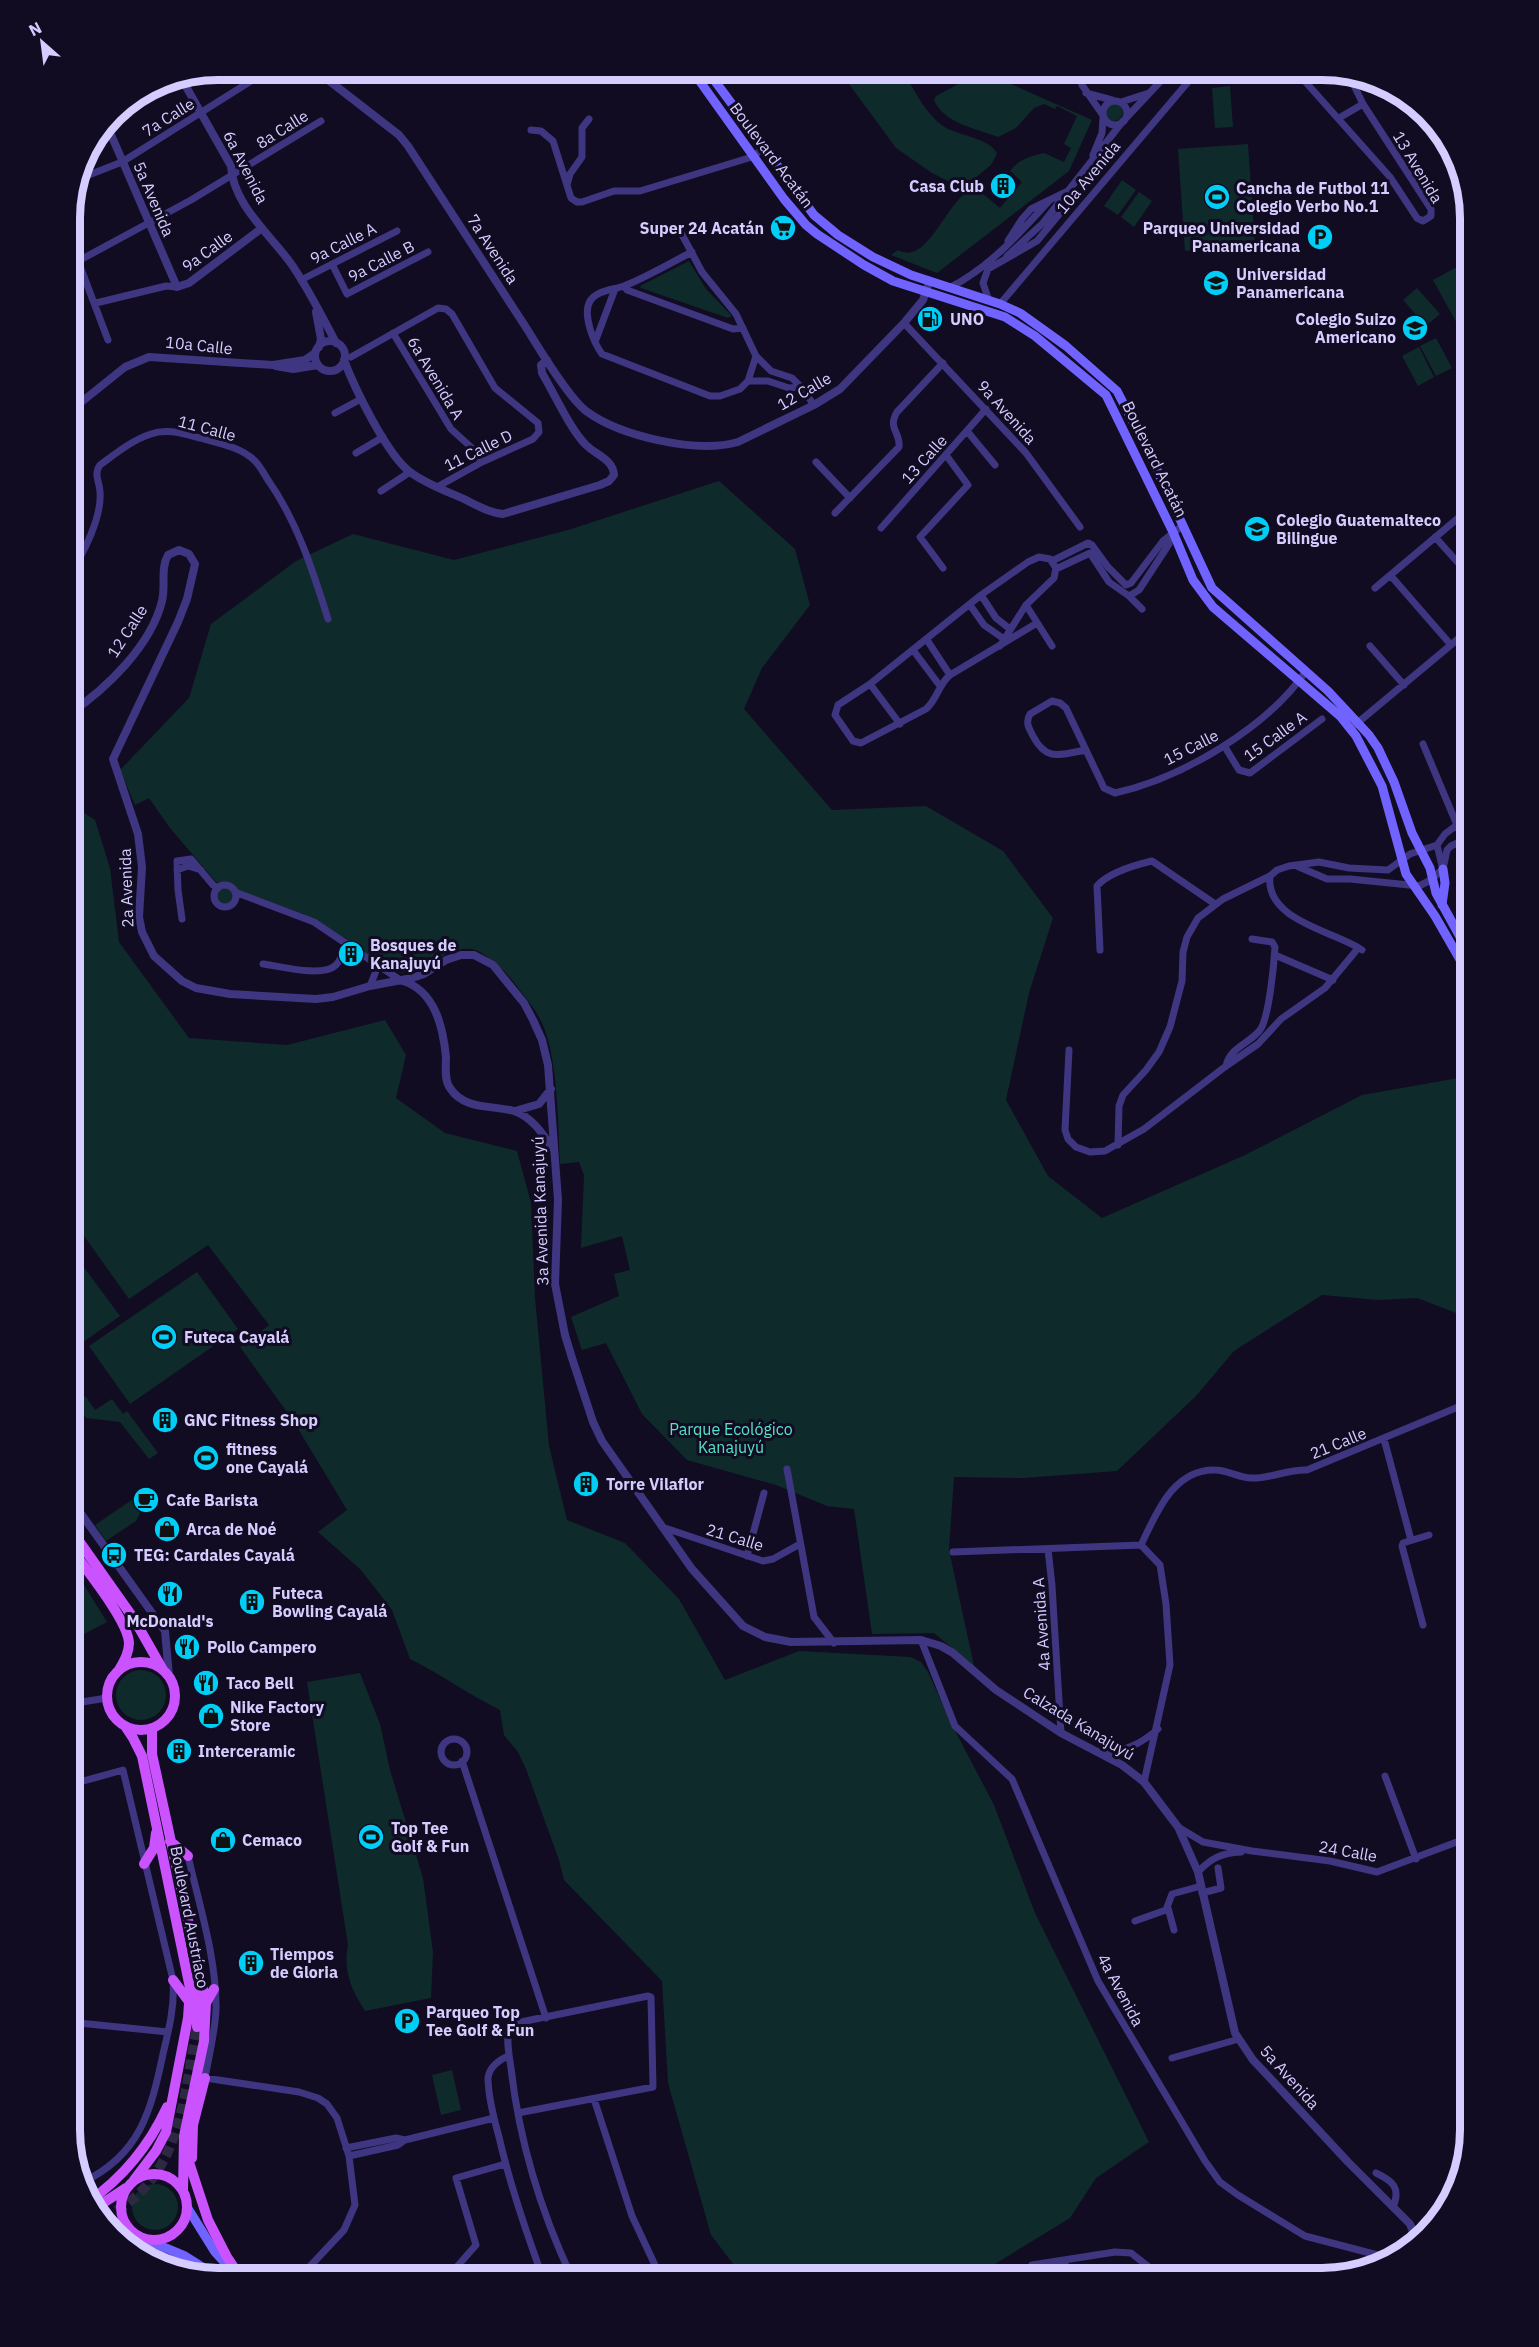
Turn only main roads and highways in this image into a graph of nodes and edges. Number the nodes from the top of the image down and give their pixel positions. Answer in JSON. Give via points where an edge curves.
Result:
{"nodes":[{"id":1,"x":699,"y":80,"type":"edge"},
{"id":2,"x":714,"y":80,"type":"edge"},
{"id":3,"x":1354,"y":726,"type":"junction"},
{"id":4,"x":1443,"y":869,"type":"road end"},
{"id":5,"x":1442,"y":905,"type":"junction"},
{"id":6,"x":1460,"y":937,"type":"edge"},
{"id":7,"x":1460,"y":961,"type":"edge"},
{"id":8,"x":80,"y":1543,"type":"edge"},
{"id":9,"x":80,"y":1561,"type":"edge"},
{"id":10,"x":80,"y":1566,"type":"edge"},
{"id":11,"x":85,"y":1568,"type":"junction"},
{"id":12,"x":119,"y":1671,"type":"junction"},
{"id":13,"x":166,"y":1673,"type":"junction"},
{"id":14,"x":125,"y":1726,"type":"junction"},
{"id":15,"x":152,"y":1728,"type":"junction"},
{"id":16,"x":157,"y":1824,"type":"junction"},
{"id":17,"x":170,"y":1841,"type":"junction"},
{"id":18,"x":188,"y":1856,"type":"road end"},
{"id":19,"x":144,"y":1864,"type":"road end"},
{"id":20,"x":198,"y":1968,"type":"junction"},
{"id":21,"x":173,"y":1980,"type":"road end"},
{"id":22,"x":214,"y":1989,"type":"road end"},
{"id":23,"x":190,"y":2003,"type":"junction"},
{"id":24,"x":206,"y":2003,"type":"junction"},
{"id":25,"x":197,"y":2027,"type":"tunnel mouth"},
{"id":26,"x":205,"y":2078,"type":"road end"},
{"id":27,"x":172,"y":2096,"type":"junction"},
{"id":28,"x":183,"y":2143,"type":"junction"},
{"id":29,"x":194,"y":2176,"type":"junction"},
{"id":30,"x":130,"y":2184,"type":"junction"},
{"id":31,"x":183,"y":2191,"type":"junction"},
{"id":32,"x":97,"y":2196,"type":"edge"},
{"id":33,"x":102,"y":2204,"type":"edge"},
{"id":34,"x":187,"y":2207,"type":"junction"},
{"id":35,"x":132,"y":2238,"type":"edge"},
{"id":36,"x":145,"y":2239,"type":"junction"},
{"id":37,"x":202,"y":2266,"type":"edge"},
{"id":38,"x":229,"y":2267,"type":"edge"},
{"id":39,"x":233,"y":2267,"type":"edge"}],
"edges":[{"from":1,"to":3,"type":"main road","name":"Boulevard Acatán","via":[[752,157],[817,234],[893,281],[994,313],[1021,326],[1106,395],[1193,580],[1208,602]]},
{"from":2,"to":3,"type":"main road","name":"Boulevard Acatán","via":[[824,225],[873,257],[929,282],[1020,313],[1117,390],[1207,581],[1306,671]]},
{"from":3,"to":5,"type":"main road","name":"Boulevard Acatán","via":[[1378,748]]},
{"from":3,"to":7,"type":"main road","name":"Boulevard Acatán","via":[[1382,786],[1406,874]]},
{"from":4,"to":5,"type":"main road"},
{"from":5,"to":6,"type":"main road","name":"Boulevard Acatán"},
{"from":8,"to":13,"type":"main road","via":[[134,1619]]},
{"from":9,"to":11,"type":"main road"},
{"from":10,"to":11,"type":"main road"},
{"from":11,"to":12,"type":"main road","via":[[124,1624],[128,1636],[127,1656]]},
{"from":12,"to":13,"type":"main road","via":[[145,1662]]},
{"from":12,"to":14,"type":"main road","via":[[112,1678],[107,1698],[113,1715]]},
{"from":13,"to":15,"type":"main road","via":[[175,1691],[173,1706],[165,1720]]},
{"from":14,"to":15,"type":"main road"},
{"from":14,"to":16,"type":"main road","name":"Boulevard Austríaco","via":[[142,1756]]},
{"from":15,"to":17,"type":"main road","name":"Boulevard Austríaco","via":[[152,1754]]},
{"from":16,"to":19,"type":"main road","via":[[154,1848]]},
{"from":16,"to":23,"type":"main road","name":"Boulevard Austríaco","via":[[187,1970]]},
{"from":17,"to":18,"type":"main road"},
{"from":17,"to":20,"type":"main road","name":"Boulevard Austríaco"},
{"from":20,"to":24,"type":"main road","name":"Boulevard Austríaco"},
{"from":20,"to":25,"type":"main road"},
{"from":21,"to":23,"type":"main road"},
{"from":22,"to":24,"type":"main road"},
{"from":23,"to":27,"type":"main road","name":"Boulevard Austríaco"},
{"from":24,"to":28,"type":"main road","name":"Boulevard Austríaco","via":[[204,2041]]},
{"from":26,"to":29,"type":"main road","via":[[193,2125]]},
{"from":27,"to":30,"type":"main road","name":"Boulevard Austríaco","via":[[165,2132],[156,2151]]},
{"from":27,"to":32,"type":"main road","via":[[139,2155]]},
{"from":28,"to":29,"type":"main road"},
{"from":28,"to":31,"type":"main road","name":"Boulevard Austríaco"},
{"from":29,"to":39,"type":"main road","via":[[208,2220]]},
{"from":30,"to":31,"type":"main road","via":[[161,2174]]},
{"from":30,"to":33,"type":"main road"},
{"from":30,"to":36,"type":"main road","via":[[122,2196],[121,2213],[128,2228]]},
{"from":31,"to":34,"type":"main road"},
{"from":34,"to":36,"type":"main road","via":[[182,2226],[175,2233],[166,2238]]},
{"from":34,"to":38,"type":"main road","via":[[215,2252]]},
{"from":35,"to":36,"type":"main road"},
{"from":36,"to":37,"type":"main road"}]}
